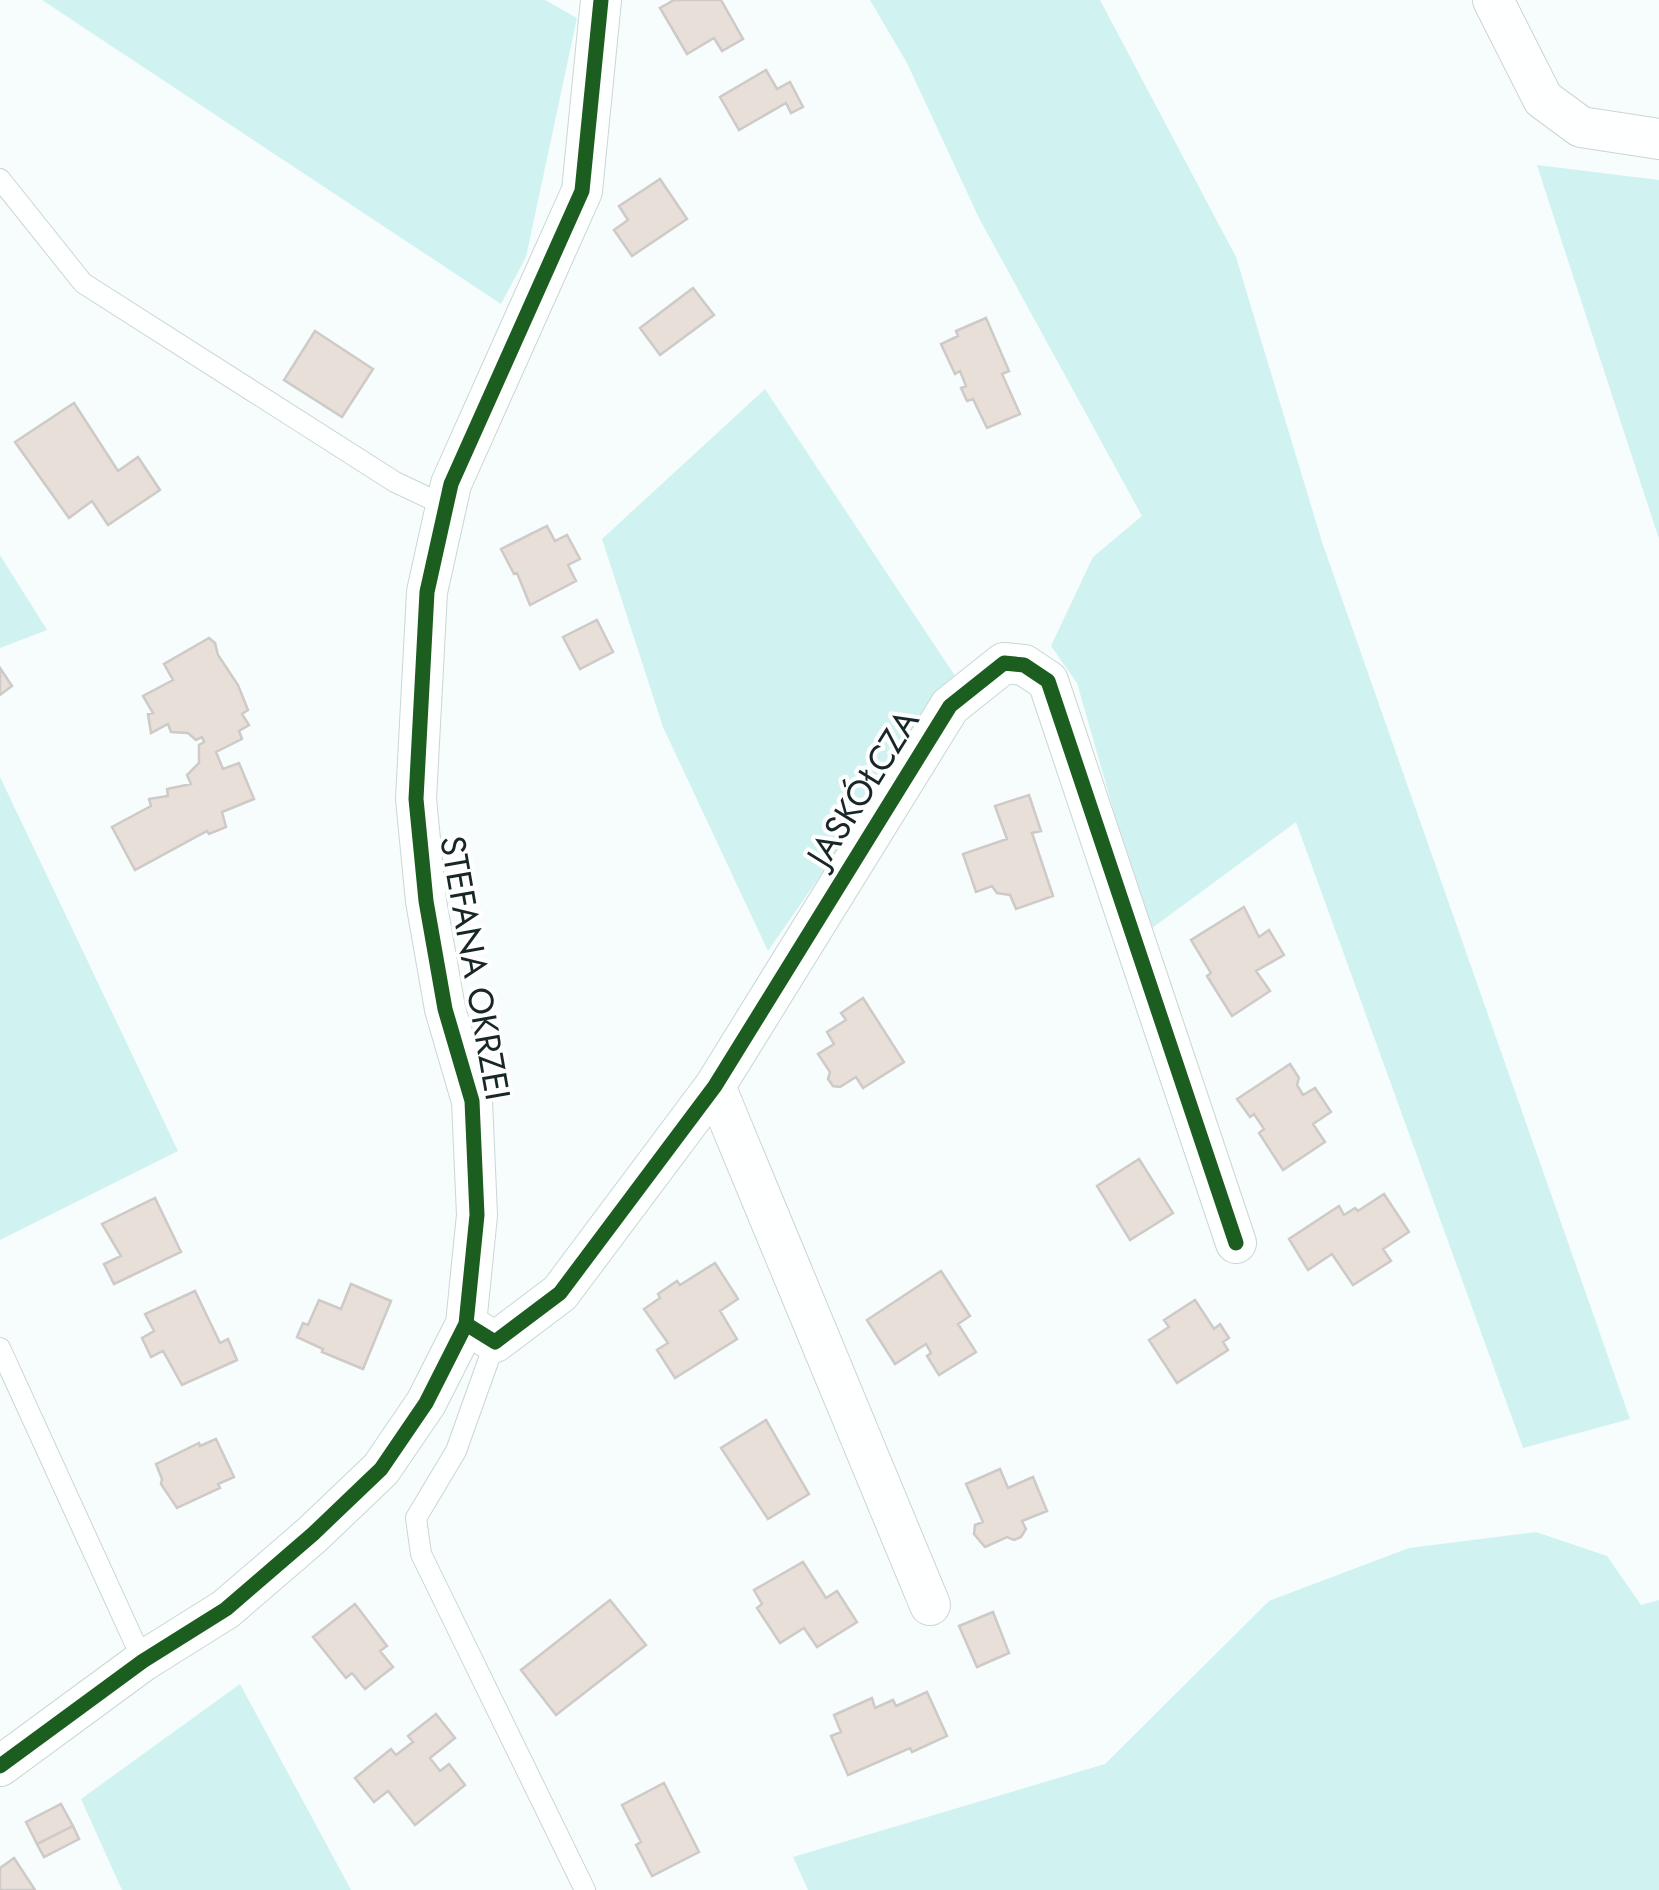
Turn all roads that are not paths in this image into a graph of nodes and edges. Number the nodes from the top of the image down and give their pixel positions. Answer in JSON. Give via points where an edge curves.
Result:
{"nodes":[{"id":1,"x":601,"y":0,"type":"edge"},
{"id":2,"x":1493,"y":0,"type":"edge"},
{"id":3,"x":1659,"y":139,"type":"edge"},
{"id":4,"x":0,"y":180,"type":"edge"},
{"id":5,"x":446,"y":506,"type":"junction"},
{"id":6,"x":714,"y":1086,"type":"junction"},
{"id":7,"x":1236,"y":1243,"type":"dead end"},
{"id":8,"x":480,"y":1333,"type":"junction"},
{"id":9,"x":0,"y":1348,"type":"edge"},
{"id":10,"x":930,"y":1606,"type":"dead end"},
{"id":11,"x":144,"y":1661,"type":"junction"},
{"id":12,"x":0,"y":1766,"type":"edge"},
{"id":13,"x":585,"y":1890,"type":"edge"}],
"edges":[{"from":1,"to":5,"type":"street","name":"STEFANA OKRZEI","via":[[582,191]]},
{"from":2,"to":3,"type":"street","via":[[1543,100],[1580,127]]},
{"from":4,"to":5,"type":"lane","via":[[83,283],[395,482]]},
{"from":5,"to":8,"type":"street","name":"STEFANA OKRZEI","via":[[428,592],[416,799],[445,1009],[472,1101]]},
{"from":6,"to":7,"type":"street","name":"JASKÓŁCZA","via":[[950,706],[1004,663],[1024,665],[1048,681]]},
{"from":6,"to":8,"type":"street","name":"JASKÓŁCZA","via":[[560,1293]]},
{"from":6,"to":10,"type":"street"},
{"from":8,"to":11,"type":"street","name":"STEFANA OKRZEI","via":[[381,1470],[226,1609]]},
{"from":8,"to":13,"type":"lane","via":[[456,1451],[416,1518],[421,1554]]},
{"from":9,"to":11,"type":"lane"},
{"from":11,"to":12,"type":"street","name":"STEFANA OKRZEI"}]}
